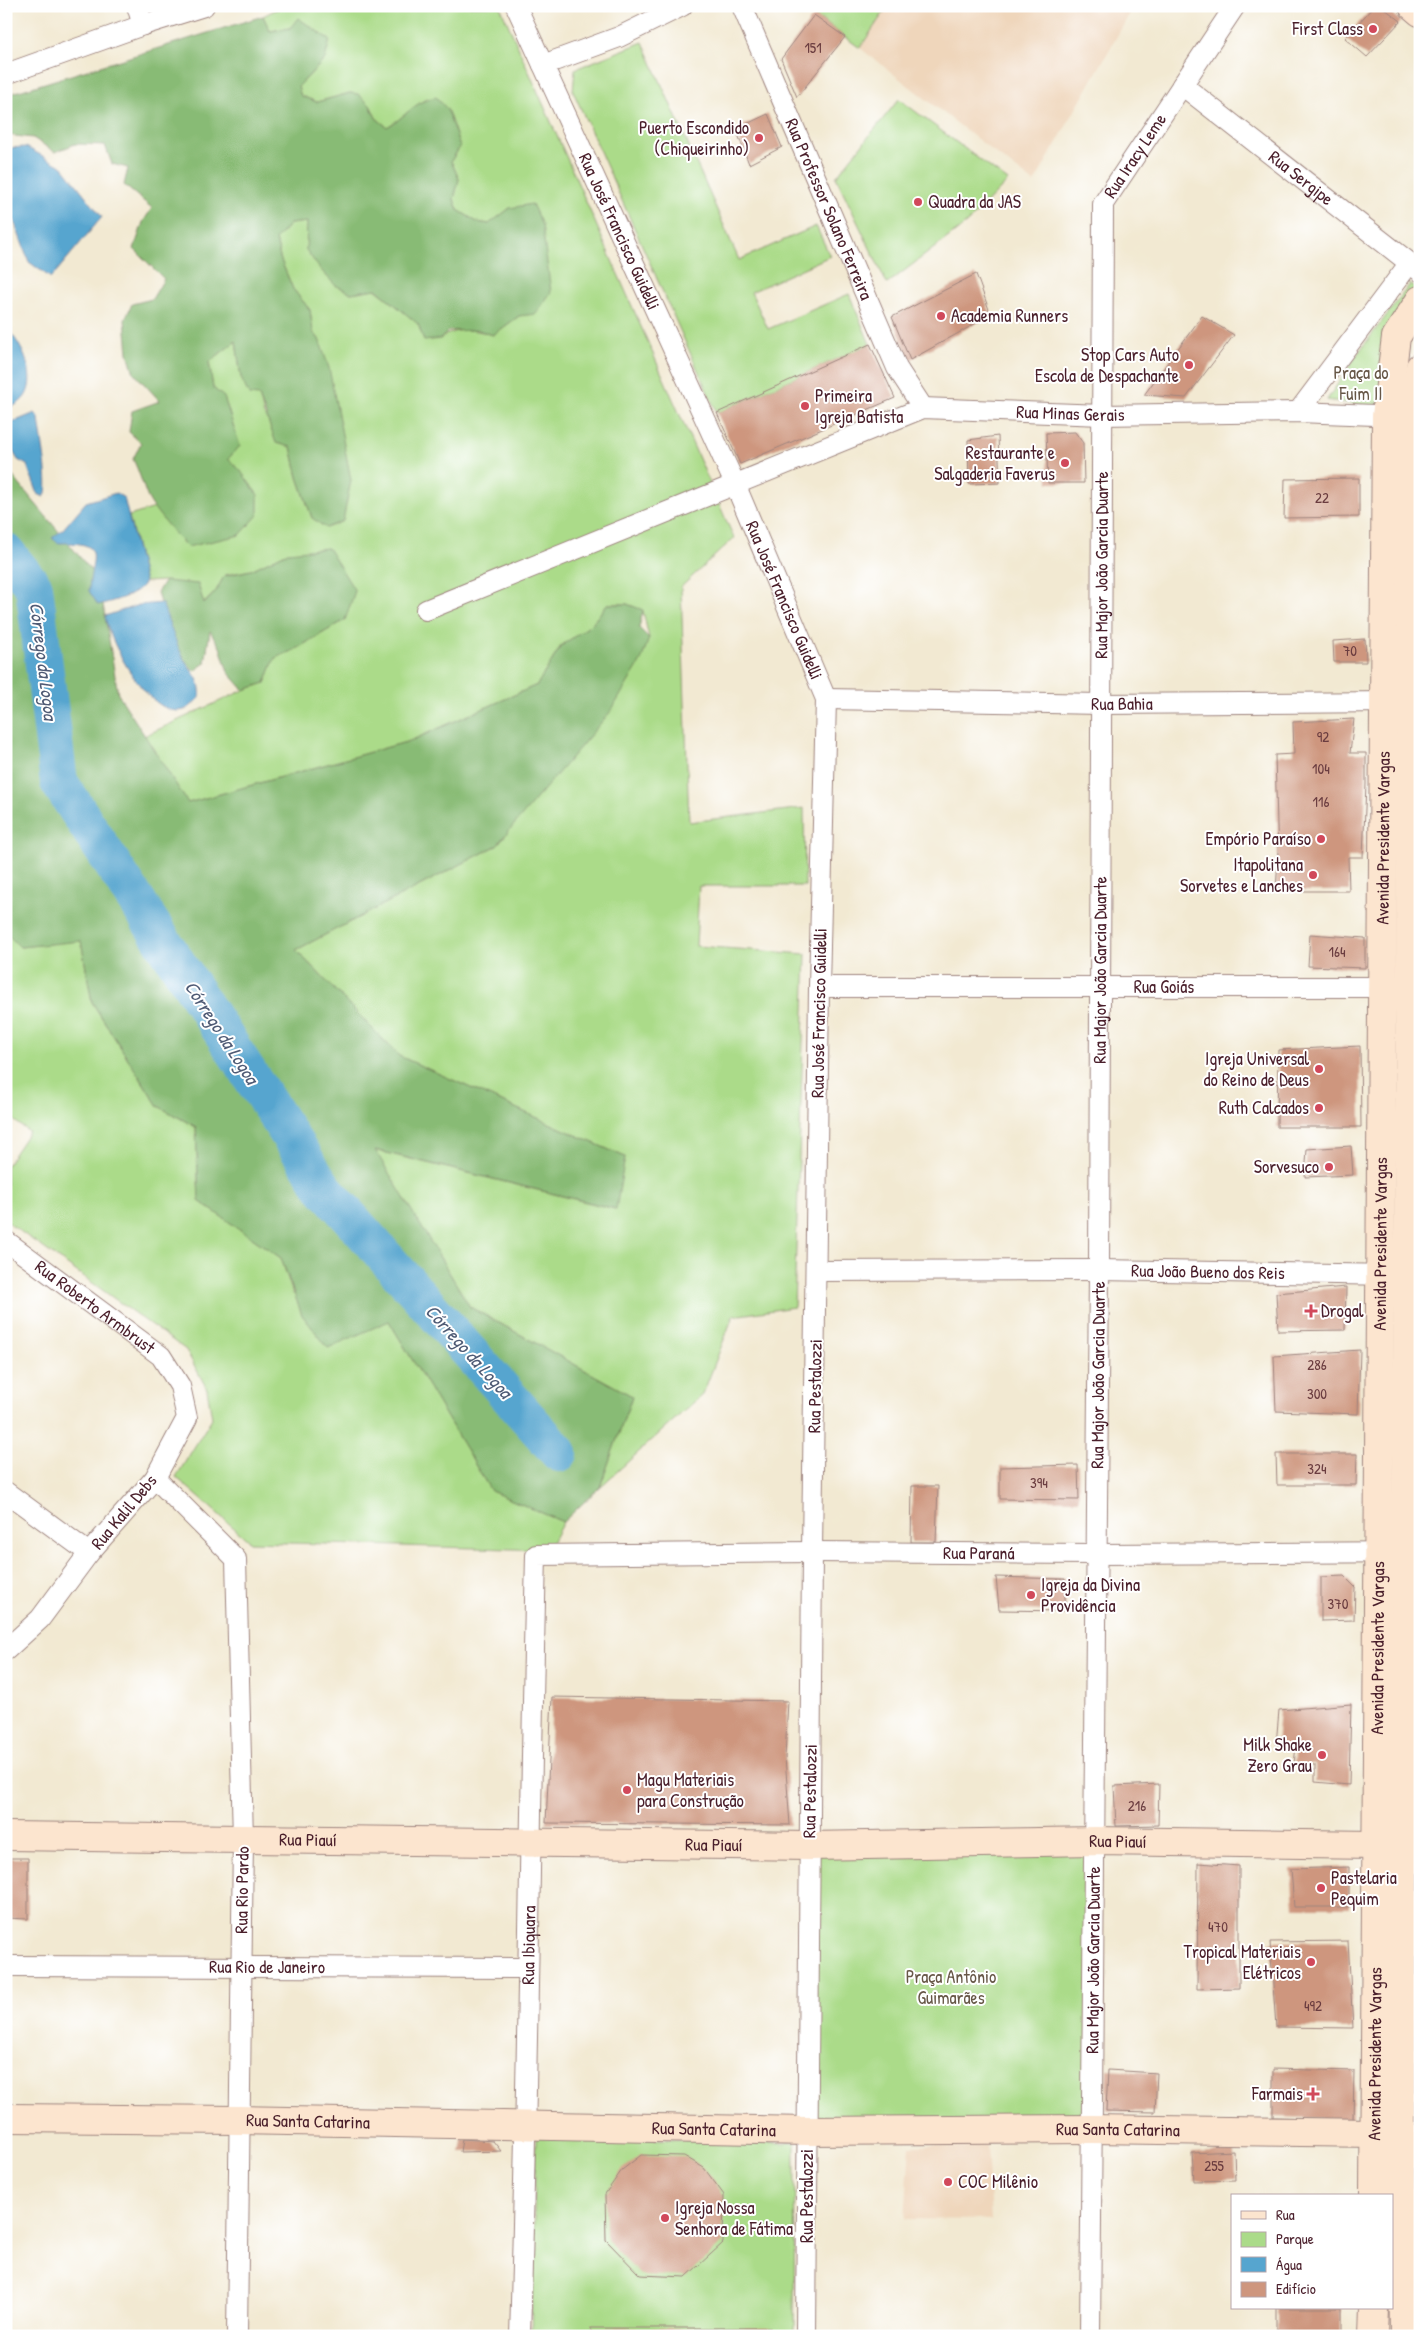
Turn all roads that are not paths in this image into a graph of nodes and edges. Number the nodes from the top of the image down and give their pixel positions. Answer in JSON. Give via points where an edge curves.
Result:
{"nodes":[{"id":1,"x":137,"y":6,"type":"edge"},
{"id":2,"x":204,"y":6,"type":"edge"},
{"id":3,"x":516,"y":6,"type":"edge"},
{"id":4,"x":682,"y":6,"type":"edge"},
{"id":5,"x":742,"y":6,"type":"edge"},
{"id":6,"x":1235,"y":6,"type":"edge"},
{"id":7,"x":1413,"y":6,"type":"edge"},
{"id":8,"x":1420,"y":12,"type":"edge"},
{"id":9,"x":143,"y":25,"type":"junction"},
{"id":10,"x":543,"y":65,"type":"junction"},
{"id":11,"x":6,"y":74,"type":"edge"},
{"id":12,"x":1182,"y":84,"type":"junction"},
{"id":13,"x":1414,"y":268,"type":"edge"},
{"id":14,"x":1420,"y":300,"type":"edge"},
{"id":15,"x":1420,"y":368,"type":"edge"},
{"id":16,"x":923,"y":408,"type":"junction"},
{"id":17,"x":1298,"y":412,"type":"junction"},
{"id":18,"x":1102,"y":415,"type":"junction"},
{"id":19,"x":1405,"y":417,"type":"edge"},
{"id":20,"x":735,"y":484,"type":"junction"},
{"id":21,"x":426,"y":610,"type":"dead end"},
{"id":22,"x":826,"y":699,"type":"junction"},
{"id":23,"x":1405,"y":702,"type":"edge"},
{"id":24,"x":1100,"y":704,"type":"junction"},
{"id":25,"x":1100,"y":986,"type":"junction"},
{"id":26,"x":819,"y":987,"type":"junction"},
{"id":27,"x":1415,"y":987,"type":"edge"},
{"id":28,"x":1381,"y":988,"type":"junction"},
{"id":29,"x":6,"y":1241,"type":"edge"},
{"id":30,"x":817,"y":1245,"type":"joint"},
{"id":31,"x":1099,"y":1270,"type":"junction"},
{"id":32,"x":816,"y":1272,"type":"junction"},
{"id":33,"x":1379,"y":1274,"type":"junction"},
{"id":34,"x":1414,"y":1275,"type":"edge"},
{"id":35,"x":162,"y":1356,"type":"joint"},
{"id":36,"x":155,"y":1478,"type":"junction"},
{"id":37,"x":6,"y":1492,"type":"edge"},
{"id":38,"x":812,"y":1552,"type":"junction"},
{"id":39,"x":1378,"y":1552,"type":"junction"},
{"id":40,"x":1413,"y":1552,"type":"edge"},
{"id":41,"x":89,"y":1553,"type":"junction"},
{"id":42,"x":1097,"y":1554,"type":"junction"},
{"id":43,"x":536,"y":1555,"type":"joint"},
{"id":44,"x":6,"y":1650,"type":"edge"},
{"id":45,"x":6,"y":1836,"type":"edge"},
{"id":46,"x":243,"y":1839,"type":"junction"},
{"id":47,"x":1095,"y":1841,"type":"junction"},
{"id":48,"x":529,"y":1843,"type":"junction"},
{"id":49,"x":1376,"y":1844,"type":"junction"},
{"id":50,"x":1412,"y":1845,"type":"edge"},
{"id":51,"x":809,"y":1846,"type":"junction"},
{"id":52,"x":6,"y":1966,"type":"edge"},
{"id":53,"x":241,"y":1966,"type":"junction"},
{"id":54,"x":528,"y":1968,"type":"junction"},
{"id":55,"x":6,"y":2118,"type":"edge"},
{"id":56,"x":239,"y":2120,"type":"junction"},
{"id":57,"x":527,"y":2125,"type":"junction"},
{"id":58,"x":1092,"y":2129,"type":"junction"},
{"id":59,"x":807,"y":2131,"type":"junction"},
{"id":60,"x":1399,"y":2134,"type":"edge"},
{"id":61,"x":1375,"y":2194,"type":"edge"},
{"id":62,"x":1374,"y":2310,"type":"edge"},
{"id":63,"x":237,"y":2336,"type":"edge"},
{"id":64,"x":520,"y":2336,"type":"edge"},
{"id":65,"x":806,"y":2336,"type":"edge"},
{"id":66,"x":1090,"y":2336,"type":"edge"},
{"id":67,"x":1373,"y":2336,"type":"edge"},
{"id":68,"x":1404,"y":2336,"type":"edge"}],
"edges":[{"from":1,"to":9,"type":"street"},
{"from":2,"to":9,"type":"street"},
{"from":3,"to":10,"type":"street","name":"Rua José Francisco Guidelli"},
{"from":4,"to":10,"type":"street","via":[[619,37]]},
{"from":5,"to":16,"type":"street","name":"Rua Professor Solano Ferreira","via":[[897,368]]},
{"from":6,"to":12,"type":"street","name":"Rua Iracy Leme"},
{"from":7,"to":8,"type":"main road"},
{"from":9,"to":11,"type":"street"},
{"from":10,"to":20,"type":"street","name":"Rua José Francisco Guidelli"},
{"from":12,"to":13,"type":"street","name":"Rua Sergipe"},
{"from":12,"to":18,"type":"street","name":"Rua Iracy Leme","via":[[1103,204]]},
{"from":13,"to":17,"type":"street"},
{"from":14,"to":19,"type":"main road","name":"Avenida Presidente Vargas","via":[[1396,337]]},
{"from":15,"to":19,"type":"main road","name":"Avenida Presidente Vargas"},
{"from":16,"to":18,"type":"street","name":"Rua Minas Gerais"},
{"from":16,"to":20,"type":"street","name":"Rua Minas Gerais"},
{"from":17,"to":18,"type":"street","name":"Rua Minas Gerais"},
{"from":17,"to":19,"type":"street","name":"Rua Minas Gerais"},
{"from":18,"to":24,"type":"street","name":"Rua Major João Garcia Duarte"},
{"from":19,"to":23,"type":"main road","name":"Avenida Presidente Vargas"},
{"from":20,"to":21,"type":"street","name":"Rua Minas Gerais"},
{"from":20,"to":22,"type":"street","name":"Rua José Francisco Guidelli"},
{"from":22,"to":24,"type":"street","name":"Rua Bahia"},
{"from":22,"to":26,"type":"street","name":"Rua José Francisco Guidelli"},
{"from":23,"to":24,"type":"street","name":"Rua Bahia"},
{"from":23,"to":27,"type":"main road","name":"Avenida Presidente Vargas"},
{"from":23,"to":28,"type":"main road","name":"Avenida Presidente Vargas"},
{"from":24,"to":25,"type":"street","name":"Rua Major João Garcia Duarte"},
{"from":25,"to":26,"type":"street","name":"Rua Goiás"},
{"from":25,"to":28,"type":"street","name":"Rua Goiás"},
{"from":25,"to":31,"type":"street","name":"Rua Major João Garcia Duarte"},
{"from":26,"to":30,"type":"street","name":"Rua José Francisco Guidelli"},
{"from":27,"to":28,"type":"street","name":"Rua Goiás"},
{"from":27,"to":34,"type":"main road","name":"Avenida Presidente Vargas"},
{"from":28,"to":33,"type":"main road","name":"Avenida Presidente Vargas"},
{"from":29,"to":35,"type":"street","name":"Rua Roberto Armbrust"},
{"from":30,"to":32,"type":"street","name":"Rua Pestalozzi"},
{"from":31,"to":32,"type":"street","name":"Rua João Bueno dos Reis"},
{"from":31,"to":33,"type":"street","name":"Rua João Bueno dos Reis"},
{"from":31,"to":42,"type":"street","name":"Rua Major João Garcia Duarte"},
{"from":32,"to":38,"type":"street","name":"Rua Pestalozzi"},
{"from":33,"to":34,"type":"street","name":"Rua João Bueno dos Reis"},
{"from":33,"to":39,"type":"main road","name":"Avenida Presidente Vargas"},
{"from":34,"to":40,"type":"main road","name":"Avenida Presidente Vargas"},
{"from":35,"to":36,"type":"street","name":"Rua Kalil Debs","via":[[180,1386],[187,1418]]},
{"from":36,"to":41,"type":"street","name":"Rua Kalil Debs"},
{"from":36,"to":46,"type":"street","name":"Rua Rio Pardo","via":[[236,1559]]},
{"from":37,"to":41,"type":"street"},
{"from":38,"to":42,"type":"street","name":"Rua Paraná"},
{"from":38,"to":43,"type":"street","name":"Rua Paraná"},
{"from":38,"to":51,"type":"street","name":"Rua Pestalozzi"},
{"from":39,"to":40,"type":"street","name":"Rua Paraná"},
{"from":39,"to":42,"type":"street","name":"Rua Paraná"},
{"from":39,"to":49,"type":"main road","name":"Avenida Presidente Vargas"},
{"from":40,"to":50,"type":"main road","name":"Avenida Presidente Vargas"},
{"from":41,"to":44,"type":"street","name":"Rua Kalil Debs","via":[[40,1619]]},
{"from":42,"to":47,"type":"street","name":"Rua Major João Garcia Duarte"},
{"from":43,"to":48,"type":"street","name":"Rua Ibiquara"},
{"from":45,"to":46,"type":"main road","name":"Rua Piauí"},
{"from":46,"to":48,"type":"main road","name":"Rua Piauí"},
{"from":46,"to":53,"type":"street","name":"Rua Rio Pardo"},
{"from":47,"to":49,"type":"main road","name":"Rua Piauí"},
{"from":47,"to":51,"type":"main road","name":"Rua Piauí"},
{"from":47,"to":58,"type":"street","name":"Rua Major João Garcia Duarte"},
{"from":48,"to":51,"type":"main road","name":"Rua Piauí"},
{"from":48,"to":54,"type":"street","name":"Rua Ibiquara"},
{"from":49,"to":50,"type":"street","name":"Rua Piauí"},
{"from":49,"to":60,"type":"main road","name":"Avenida Presidente Vargas"},
{"from":50,"to":60,"type":"main road","name":"Avenida Presidente Vargas"},
{"from":51,"to":59,"type":"street","name":"Rua Pestalozzi"},
{"from":52,"to":53,"type":"street","name":"Rua Rio de Janeiro"},
{"from":53,"to":54,"type":"street","name":"Rua Rio de Janeiro"},
{"from":53,"to":56,"type":"street","name":"Rua Rio Pardo"},
{"from":54,"to":57,"type":"street","name":"Rua Ibiquara"},
{"from":55,"to":56,"type":"main road","name":"Rua Santa Catarina"},
{"from":56,"to":57,"type":"main road","name":"Rua Santa Catarina"},
{"from":56,"to":63,"type":"street","name":"Rua Rio Pardo"},
{"from":57,"to":59,"type":"main road","name":"Rua Santa Catarina"},
{"from":57,"to":64,"type":"street","name":"Rua Ibiquara"},
{"from":58,"to":59,"type":"main road","name":"Rua Santa Catarina"},
{"from":58,"to":60,"type":"main road","name":"Rua Santa Catarina"},
{"from":58,"to":66,"type":"street","name":"Rua Major João Garcia Duarte"},
{"from":59,"to":65,"type":"street","name":"Rua Pestalozzi"},
{"from":60,"to":61,"type":"main road","name":"Avenida Presidente Vargas"},
{"from":60,"to":68,"type":"main road","name":"Avenida Presidente Vargas"},
{"from":62,"to":67,"type":"main road"}]}
